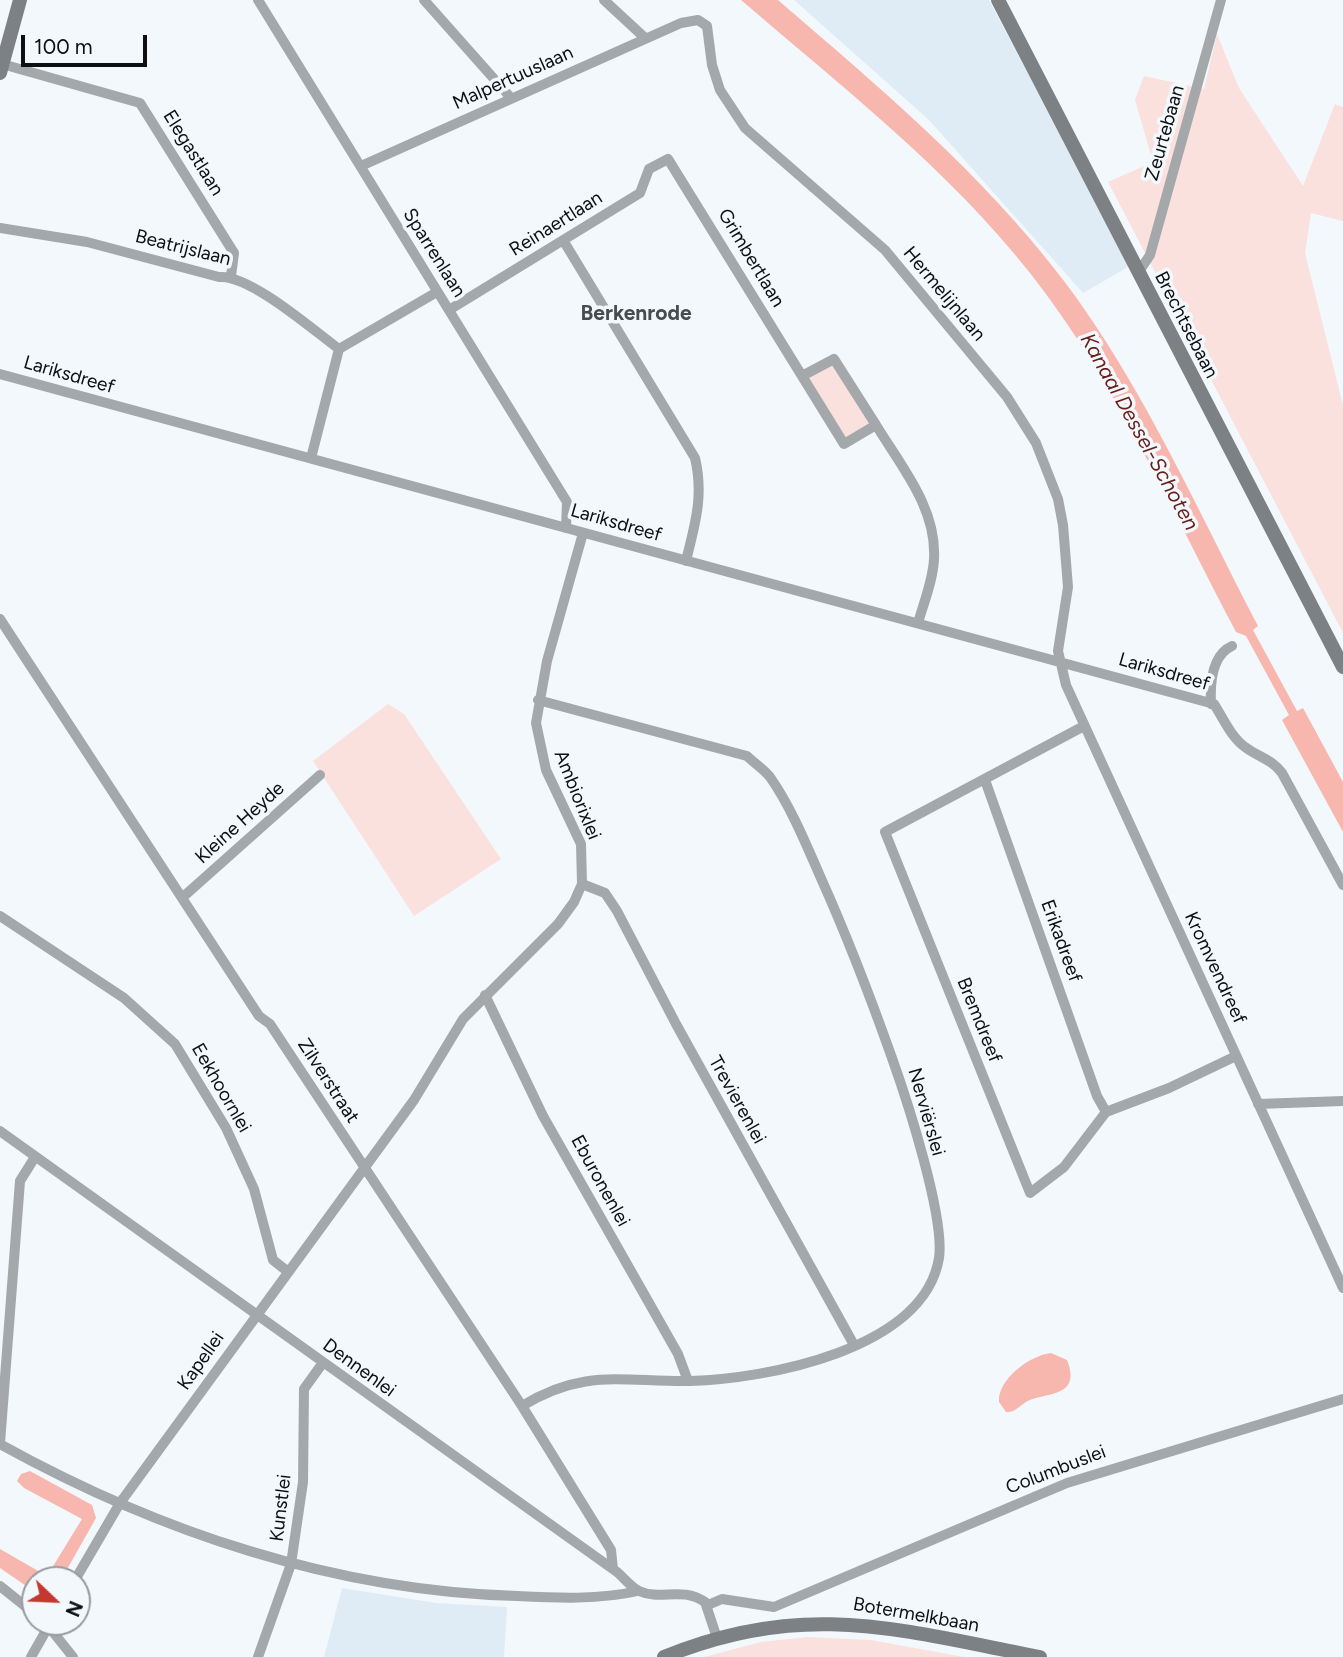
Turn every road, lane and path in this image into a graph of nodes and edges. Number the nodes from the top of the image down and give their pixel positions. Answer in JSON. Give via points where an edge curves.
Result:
{"nodes":[{"id":1,"x":20,"y":0,"type":"edge"},
{"id":2,"x":258,"y":0,"type":"edge"},
{"id":3,"x":424,"y":0,"type":"edge"},
{"id":4,"x":604,"y":0,"type":"edge"},
{"id":5,"x":998,"y":0,"type":"edge"},
{"id":6,"x":1221,"y":0,"type":"edge"},
{"id":7,"x":681,"y":23,"type":"joint"},
{"id":8,"x":645,"y":38,"type":"junction"},
{"id":9,"x":1,"y":69,"type":"edge"},
{"id":10,"x":511,"y":98,"type":"junction"},
{"id":11,"x":668,"y":159,"type":"joint"},
{"id":12,"x":361,"y":166,"type":"junction"},
{"id":13,"x":0,"y":228,"type":"edge"},
{"id":14,"x":563,"y":240,"type":"junction"},
{"id":15,"x":1138,"y":273,"type":"junction"},
{"id":16,"x":230,"y":276,"type":"junction"},
{"id":17,"x":437,"y":292,"type":"junction"},
{"id":18,"x":449,"y":310,"type":"junction"},
{"id":19,"x":339,"y":349,"type":"junction"},
{"id":20,"x":0,"y":374,"type":"edge"},
{"id":21,"x":802,"y":376,"type":"junction"},
{"id":22,"x":876,"y":425,"type":"junction"},
{"id":23,"x":311,"y":458,"type":"junction"},
{"id":24,"x":566,"y":527,"type":"junction"},
{"id":25,"x":583,"y":533,"type":"junction"},
{"id":26,"x":686,"y":561,"type":"junction"},
{"id":27,"x":0,"y":618,"type":"edge"},
{"id":28,"x":918,"y":623,"type":"junction"},
{"id":29,"x":1232,"y":646,"type":"dead end"},
{"id":30,"x":1060,"y":661,"type":"junction"},
{"id":31,"x":1343,"y":667,"type":"edge"},
{"id":32,"x":538,"y":700,"type":"junction"},
{"id":33,"x":1211,"y":704,"type":"junction"},
{"id":34,"x":1084,"y":726,"type":"junction"},
{"id":35,"x":320,"y":775,"type":"dead end"},
{"id":36,"x":985,"y":780,"type":"junction"},
{"id":37,"x":582,"y":884,"type":"junction"},
{"id":38,"x":1343,"y":886,"type":"edge"},
{"id":39,"x":183,"y":897,"type":"junction"},
{"id":40,"x":0,"y":916,"type":"edge"},
{"id":41,"x":485,"y":995,"type":"junction"},
{"id":42,"x":1236,"y":1056,"type":"junction"},
{"id":43,"x":1343,"y":1101,"type":"edge"},
{"id":44,"x":1258,"y":1104,"type":"junction"},
{"id":45,"x":1106,"y":1112,"type":"junction"},
{"id":46,"x":0,"y":1131,"type":"edge"},
{"id":47,"x":35,"y":1157,"type":"junction"},
{"id":48,"x":364,"y":1168,"type":"junction"},
{"id":49,"x":287,"y":1272,"type":"junction"},
{"id":50,"x":1343,"y":1288,"type":"edge"},
{"id":51,"x":256,"y":1314,"type":"junction"},
{"id":52,"x":854,"y":1345,"type":"junction"},
{"id":53,"x":322,"y":1364,"type":"junction"},
{"id":54,"x":688,"y":1381,"type":"junction"},
{"id":55,"x":1343,"y":1399,"type":"edge"},
{"id":56,"x":522,"y":1406,"type":"junction"},
{"id":57,"x":0,"y":1444,"type":"edge"},
{"id":58,"x":120,"y":1503,"type":"junction"},
{"id":59,"x":291,"y":1564,"type":"junction"},
{"id":60,"x":83,"y":1566,"type":"edge"},
{"id":61,"x":613,"y":1569,"type":"junction"},
{"id":62,"x":0,"y":1586,"type":"edge"},
{"id":63,"x":638,"y":1591,"type":"junction"},
{"id":64,"x":21,"y":1603,"type":"edge"},
{"id":65,"x":708,"y":1605,"type":"junction"},
{"id":66,"x":42,"y":1636,"type":"edge"},
{"id":67,"x":58,"y":1636,"type":"edge"},
{"id":68,"x":718,"y":1638,"type":"junction"},
{"id":69,"x":31,"y":1657,"type":"edge"},
{"id":70,"x":73,"y":1657,"type":"edge"},
{"id":71,"x":258,"y":1657,"type":"edge"},
{"id":72,"x":664,"y":1657,"type":"edge"},
{"id":73,"x":1040,"y":1657,"type":"edge"}],
"edges":[{"from":1,"to":9,"type":"main road"},
{"from":2,"to":12,"type":"street","name":"Sparrenlaan"},
{"from":3,"to":10,"type":"street"},
{"from":4,"to":8,"type":"street"},
{"from":5,"to":15,"type":"main road","name":"Brechtsebaan"},
{"from":6,"to":15,"type":"street","name":"Zeurtebaan","via":[[1150,254]]},
{"from":7,"to":8,"type":"street","name":"Malpertuuslaan"},
{"from":7,"to":30,"type":"street","name":"Hermelijnlaan","via":[[698,20],[707,26],[719,89],[744,128],[885,250],[1022,418],[1049,472],[1063,525],[1068,587]]},
{"from":8,"to":10,"type":"street","name":"Malpertuuslaan"},
{"from":9,"to":16,"type":"street","name":"Elegastlaan","via":[[140,103],[234,253]]},
{"from":10,"to":12,"type":"street","name":"Malpertuuslaan"},
{"from":11,"to":14,"type":"street","name":"Reinaertlaan","via":[[649,169],[640,193]]},
{"from":11,"to":21,"type":"street","name":"Grimbertlaan"},
{"from":12,"to":17,"type":"street","name":"Sparrenlaan"},
{"from":13,"to":16,"type":"street","name":"Beatrijslaan","via":[[87,242],[219,277]]},
{"from":14,"to":18,"type":"street","name":"Reinaertlaan"},
{"from":14,"to":26,"type":"street","via":[[695,458],[700,507]]},
{"from":15,"to":31,"type":"main road","name":"Brechtsebaan"},
{"from":16,"to":19,"type":"street","name":"Beatrijslaan","via":[[257,288]]},
{"from":17,"to":18,"type":"street","name":"Sparrenlaan"},
{"from":17,"to":19,"type":"street"},
{"from":18,"to":24,"type":"street","name":"Sparrenlaan","via":[[567,502]]},
{"from":19,"to":23,"type":"street"},
{"from":20,"to":23,"type":"street","name":"Lariksdreef"},
{"from":21,"to":22,"type":"street","via":[[834,359]]},
{"from":21,"to":22,"type":"street","name":"Grimbertlaan","via":[[844,444]]},
{"from":22,"to":28,"type":"street","via":[[919,496],[932,530],[934,562]]},
{"from":23,"to":24,"type":"street","name":"Lariksdreef"},
{"from":24,"to":25,"type":"street","name":"Lariksdreef"},
{"from":25,"to":26,"type":"street","name":"Lariksdreef"},
{"from":25,"to":32,"type":"street","name":"Ambiorixlei"},
{"from":26,"to":28,"type":"street","name":"Lariksdreef"},
{"from":27,"to":39,"type":"street","name":"Zilverstraat"},
{"from":28,"to":30,"type":"street","name":"Lariksdreef"},
{"from":29,"to":33,"type":"street","via":[[1215,666]]},
{"from":30,"to":33,"type":"street","name":"Lariksdreef"},
{"from":30,"to":34,"type":"street","name":"Kromvendreef"},
{"from":32,"to":37,"type":"street","name":"Ambiorixlei","via":[[538,744],[581,844]]},
{"from":32,"to":52,"type":"street","name":"Nerviërslei","via":[[747,756],[769,776],[807,845],[852,947],[905,1096],[940,1249],[932,1278],[910,1309],[884,1330]]},
{"from":33,"to":38,"type":"street","name":"Lariksdreef","via":[[1245,748],[1274,763],[1282,773]]},
{"from":34,"to":36,"type":"street","name":"Bremdreef"},
{"from":34,"to":42,"type":"street","name":"Kromvendreef"},
{"from":35,"to":39,"type":"street","name":"Kleine Heyde"},
{"from":36,"to":45,"type":"street","name":"Erikadreef"},
{"from":36,"to":45,"type":"street","name":"Bremdreef","via":[[885,832],[1030,1194],[1064,1167]]},
{"from":37,"to":41,"type":"street","name":"Ambiorixlei","via":[[558,924]]},
{"from":37,"to":52,"type":"street","name":"Trevierenlei","via":[[605,892],[617,911]]},
{"from":39,"to":48,"type":"street","name":"Zilverstraat"},
{"from":40,"to":49,"type":"street","name":"Eekhoornlei","via":[[124,998],[175,1044],[226,1128],[254,1189],[273,1260]]},
{"from":41,"to":48,"type":"street","name":"Ambiorixlei","via":[[463,1019],[414,1100]]},
{"from":41,"to":54,"type":"street","name":"Eburonenlei","via":[[543,1116],[678,1354]]},
{"from":42,"to":44,"type":"street","name":"Kromvendreef"},
{"from":42,"to":45,"type":"street"},
{"from":43,"to":44,"type":"street"},
{"from":44,"to":50,"type":"street","name":"Kromvendreef"},
{"from":46,"to":47,"type":"street","name":"Dennenlei"},
{"from":47,"to":51,"type":"street","name":"Dennenlei"},
{"from":47,"to":57,"type":"street","via":[[20,1181]]},
{"from":48,"to":49,"type":"street","name":"Kapellei"},
{"from":48,"to":56,"type":"street","name":"Zilverstraat"},
{"from":49,"to":51,"type":"street","name":"Kapellei"},
{"from":51,"to":53,"type":"street","name":"Dennenlei"},
{"from":51,"to":58,"type":"street","name":"Kapellei"},
{"from":52,"to":54,"type":"street","name":"Nerviërslei","via":[[792,1368]]},
{"from":53,"to":59,"type":"street","name":"Kunstlei","via":[[304,1389],[303,1482]]},
{"from":53,"to":61,"type":"street","name":"Dennenlei"},
{"from":54,"to":56,"type":"street","name":"Nerviërslei","via":[[587,1379]]},
{"from":55,"to":65,"type":"street","name":"Columbuslei","via":[[1067,1483],[774,1607],[722,1599]]},
{"from":56,"to":61,"type":"street","name":"Zilverstraat","via":[[611,1550]]},
{"from":57,"to":58,"type":"street"},
{"from":58,"to":59,"type":"street"},
{"from":58,"to":60,"type":"street","name":"Kapellei"},
{"from":59,"to":63,"type":"street","via":[[391,1586],[479,1595],[612,1597]]},
{"from":59,"to":71,"type":"street","name":"Kunstlei"},
{"from":61,"to":63,"type":"street","name":"Dennenlei"},
{"from":62,"to":64,"type":"street"},
{"from":63,"to":65,"type":"street","via":[[686,1594]]},
{"from":65,"to":68,"type":"street"},
{"from":66,"to":69,"type":"street"},
{"from":67,"to":70,"type":"street"},
{"from":68,"to":72,"type":"main road","name":"Botermelkbaan"},
{"from":68,"to":73,"type":"main road","name":"Botermelkbaan","via":[[781,1625],[840,1622]]}]}
